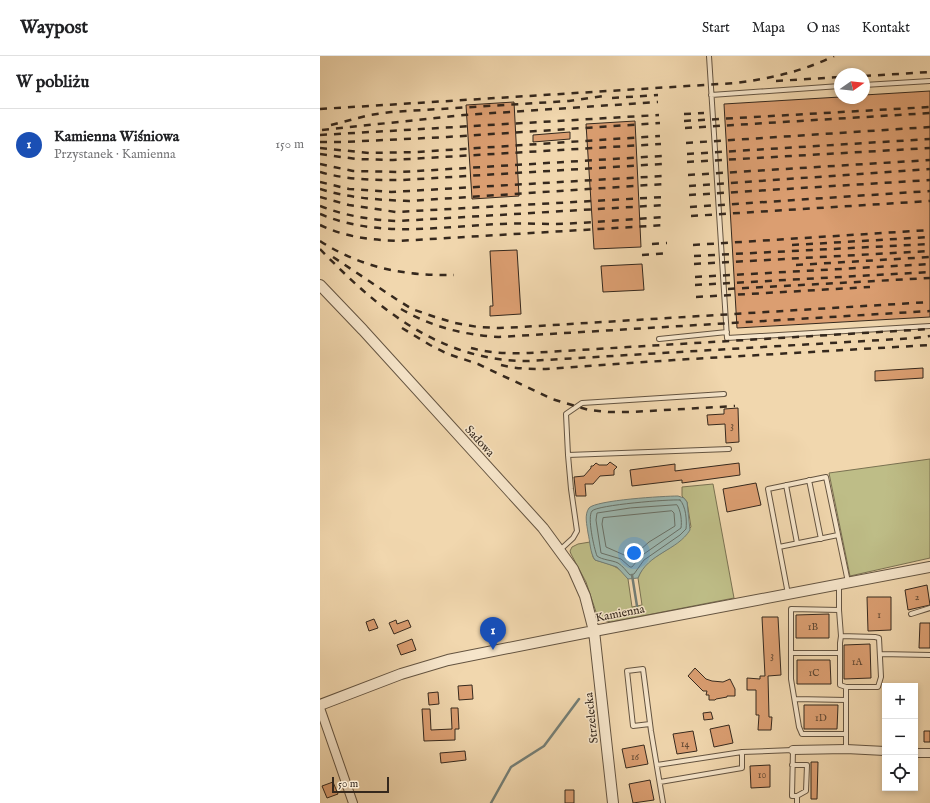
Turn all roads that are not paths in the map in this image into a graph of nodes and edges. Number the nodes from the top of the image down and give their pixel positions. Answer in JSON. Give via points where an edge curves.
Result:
{"nodes":[{"id":1,"x":709,"y":56,"type":"edge"},
{"id":2,"x":930,"y":81,"type":"edge"},
{"id":3,"x":870,"y":85,"type":"edge"},
{"id":4,"x":834,"y":86,"type":"edge"},
{"id":5,"x":711,"y":95,"type":"junction"},
{"id":6,"x":320,"y":285,"type":"edge"},
{"id":7,"x":930,"y":326,"type":"edge"},
{"id":8,"x":727,"y":332,"type":"junction"},
{"id":9,"x":659,"y":339,"type":"dead end"},
{"id":10,"x":724,"y":394,"type":"dead end"},
{"id":11,"x":729,"y":449,"type":"dead end"},
{"id":12,"x":568,"y":455,"type":"junction"},
{"id":13,"x":809,"y":480,"type":"junction"},
{"id":14,"x":786,"y":485,"type":"junction"},
{"id":15,"x":838,"y":536,"type":"junction"},
{"id":16,"x":821,"y":539,"type":"junction"},
{"id":17,"x":797,"y":543,"type":"junction"},
{"id":18,"x":779,"y":547,"type":"junction"},
{"id":19,"x":560,"y":550,"type":"junction"},
{"id":20,"x":930,"y":567,"type":"edge"},
{"id":21,"x":844,"y":583,"type":"junction"},
{"id":22,"x":788,"y":594,"type":"junction"},
{"id":23,"x":930,"y":608,"type":"edge"},
{"id":24,"x":839,"y":610,"type":"junction"},
{"id":25,"x":911,"y":614,"type":"dead end"},
{"id":26,"x":594,"y":631,"type":"junction"},
{"id":27,"x":841,"y":636,"type":"junction"},
{"id":28,"x":791,"y":653,"type":"junction"},
{"id":29,"x":840,"y":653,"type":"junction"},
{"id":30,"x":880,"y":654,"type":"junction"},
{"id":31,"x":930,"y":655,"type":"edge"},
{"id":32,"x":846,"y":687,"type":"junction"},
{"id":33,"x":795,"y":699,"type":"junction"},
{"id":34,"x":846,"y":700,"type":"junction"},
{"id":35,"x":320,"y":705,"type":"edge"},
{"id":36,"x":320,"y":708,"type":"edge"},
{"id":37,"x":650,"y":724,"type":"junction"},
{"id":38,"x":846,"y":734,"type":"junction"},
{"id":39,"x":793,"y":750,"type":"junction"},
{"id":40,"x":846,"y":750,"type":"junction"},
{"id":41,"x":882,"y":751,"type":"edge"},
{"id":42,"x":742,"y":752,"type":"junction"},
{"id":43,"x":918,"y":753,"type":"edge"},
{"id":44,"x":930,"y":753,"type":"edge"},
{"id":45,"x":657,"y":765,"type":"junction"},
{"id":46,"x":792,"y":765,"type":"junction"},
{"id":47,"x":660,"y":782,"type":"junction"},
{"id":48,"x":798,"y":796,"type":"junction"},
{"id":49,"x":353,"y":803,"type":"edge"},
{"id":50,"x":613,"y":803,"type":"edge"},
{"id":51,"x":663,"y":803,"type":"edge"},
{"id":52,"x":797,"y":803,"type":"edge"}],
"edges":[{"from":1,"to":5,"type":"lane"},
{"from":2,"to":3,"type":"lane"},
{"from":4,"to":5,"type":"lane"},
{"from":5,"to":8,"type":"lane"},
{"from":6,"to":19,"type":"street","name":"Sadowa","via":[[543,528]]},
{"from":7,"to":8,"type":"lane","via":[[727,338]]},
{"from":8,"to":9,"type":"lane"},
{"from":10,"to":12,"type":"lane","via":[[582,403],[566,414]]},
{"from":11,"to":12,"type":"lane"},
{"from":12,"to":19,"type":"lane","via":[[577,531]]},
{"from":13,"to":14,"type":"lane"},
{"from":13,"to":15,"type":"lane","via":[[826,477]]},
{"from":13,"to":16,"type":"lane"},
{"from":14,"to":17,"type":"lane"},
{"from":14,"to":18,"type":"lane","via":[[768,489]]},
{"from":15,"to":16,"type":"lane"},
{"from":15,"to":21,"type":"lane"},
{"from":16,"to":17,"type":"lane"},
{"from":17,"to":18,"type":"lane"},
{"from":18,"to":22,"type":"lane"},
{"from":19,"to":26,"type":"street","name":"Sadowa","via":[[579,582]]},
{"from":20,"to":21,"type":"street","name":"Kamienna"},
{"from":21,"to":22,"type":"street","name":"Kamienna"},
{"from":21,"to":24,"type":"lane"},
{"from":22,"to":26,"type":"street","name":"Kamienna"},
{"from":23,"to":25,"type":"lane"},
{"from":24,"to":27,"type":"lane"},
{"from":24,"to":28,"type":"lane","via":[[791,609]]},
{"from":26,"to":35,"type":"street","name":"Kamienna","via":[[448,660],[401,674]]},
{"from":26,"to":50,"type":"street","name":"Strzelecka"},
{"from":27,"to":29,"type":"lane"},
{"from":27,"to":30,"type":"lane","via":[[879,638]]},
{"from":28,"to":29,"type":"lane"},
{"from":28,"to":33,"type":"lane","via":[[791,679]]},
{"from":29,"to":32,"type":"lane","via":[[840,684]]},
{"from":30,"to":31,"type":"lane"},
{"from":30,"to":32,"type":"lane","via":[[881,677],[878,687]]},
{"from":32,"to":34,"type":"lane"},
{"from":33,"to":34,"type":"lane"},
{"from":33,"to":38,"type":"lane","via":[[802,734]]},
{"from":34,"to":38,"type":"lane"},
{"from":36,"to":49,"type":"street"},
{"from":37,"to":37,"type":"lane","via":[[643,669],[627,671],[634,726]]},
{"from":37,"to":45,"type":"lane"},
{"from":38,"to":40,"type":"lane"},
{"from":39,"to":40,"type":"street"},
{"from":39,"to":42,"type":"lane"},
{"from":39,"to":46,"type":"lane"},
{"from":40,"to":41,"type":"street"},
{"from":42,"to":45,"type":"lane"},
{"from":42,"to":47,"type":"lane","via":[[742,768]]},
{"from":43,"to":44,"type":"street"},
{"from":45,"to":47,"type":"lane"},
{"from":46,"to":48,"type":"lane","via":[[792,796]]},
{"from":46,"to":48,"type":"lane","via":[[807,765],[806,791]]},
{"from":47,"to":51,"type":"lane"},
{"from":48,"to":52,"type":"lane"}]}
